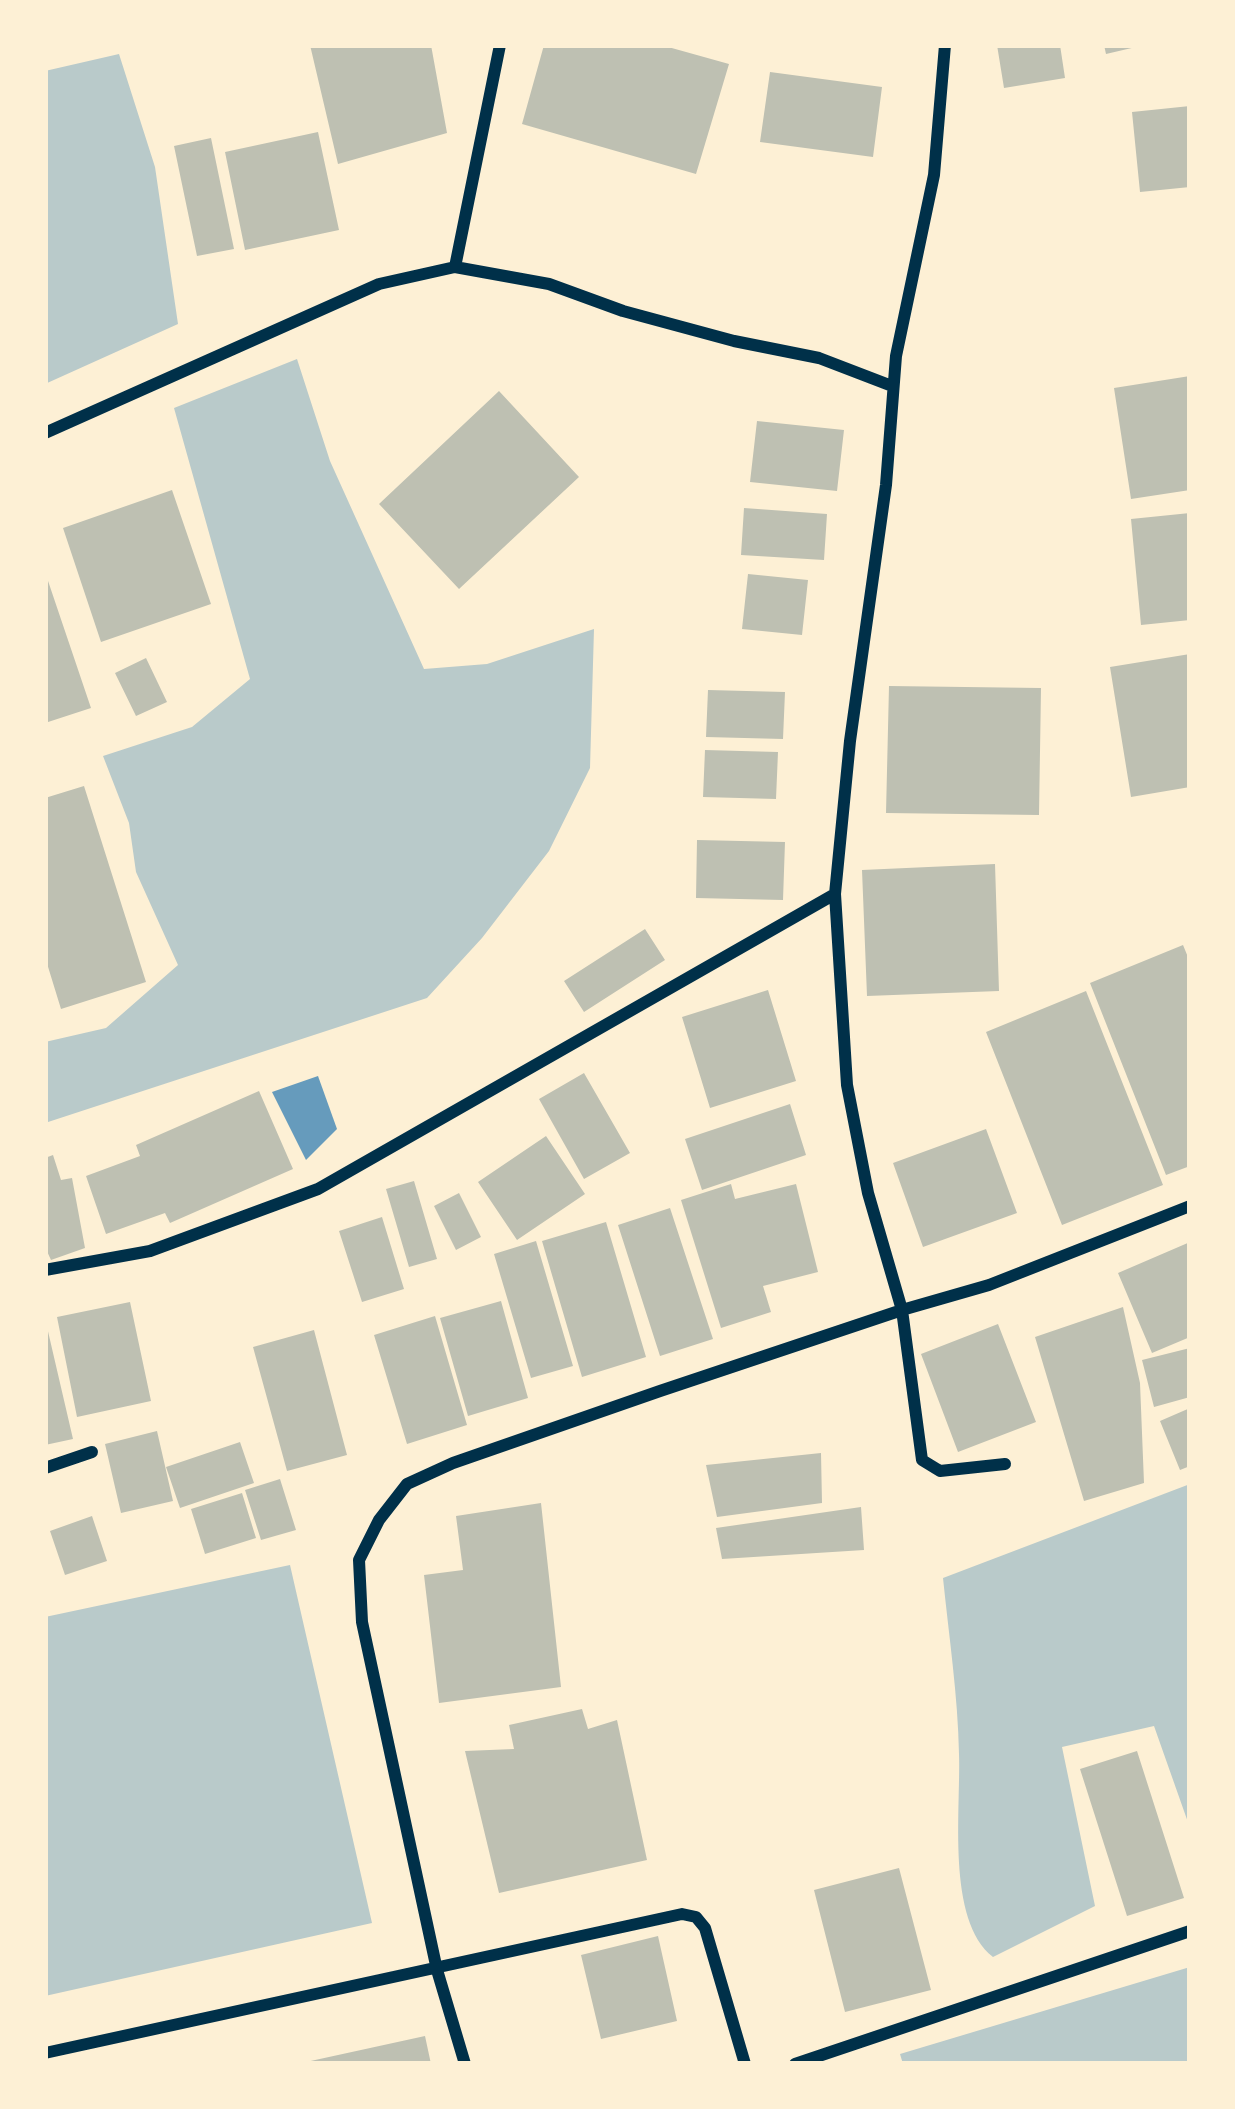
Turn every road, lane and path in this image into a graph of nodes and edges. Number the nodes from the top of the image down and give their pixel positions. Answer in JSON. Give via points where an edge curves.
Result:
{"nodes":[{"id":1,"x":500,"y":45,"type":"edge"},
{"id":2,"x":945,"y":45,"type":"edge"},
{"id":3,"x":455,"y":267,"type":"junction"},
{"id":4,"x":892,"y":386,"type":"junction"},
{"id":5,"x":45,"y":433,"type":"edge"},
{"id":6,"x":835,"y":893,"type":"junction"},
{"id":7,"x":1190,"y":1206,"type":"edge"},
{"id":8,"x":45,"y":1270,"type":"edge"},
{"id":9,"x":902,"y":1310,"type":"junction"},
{"id":10,"x":92,"y":1452,"type":"dead end"},
{"id":11,"x":1005,"y":1464,"type":"dead end"},
{"id":12,"x":45,"y":1468,"type":"edge"},
{"id":13,"x":1190,"y":1931,"type":"edge"},
{"id":14,"x":437,"y":1970,"type":"junction"},
{"id":15,"x":45,"y":2053,"type":"edge"},
{"id":16,"x":465,"y":2064,"type":"edge"},
{"id":17,"x":745,"y":2064,"type":"edge"},
{"id":18,"x":795,"y":2064,"type":"edge"}],
"edges":[{"from":1,"to":3,"type":"street"},
{"from":2,"to":4,"type":"street","via":[[934,175]]},
{"from":3,"to":4,"type":"street","via":[[549,284],[623,311],[819,358]]},
{"from":3,"to":5,"type":"street","via":[[379,284]]},
{"from":4,"to":6,"type":"street"},
{"from":6,"to":8,"type":"street","via":[[318,1189],[150,1251]]},
{"from":6,"to":9,"type":"street","via":[[847,1085]]},
{"from":7,"to":9,"type":"street","via":[[989,1286]]},
{"from":9,"to":11,"type":"street","via":[[922,1460],[940,1471]]},
{"from":9,"to":14,"type":"street","via":[[453,1463],[407,1484],[379,1520],[359,1560],[362,1622]]},
{"from":10,"to":12,"type":"street"},
{"from":13,"to":18,"type":"street"},
{"from":14,"to":15,"type":"street"},
{"from":14,"to":16,"type":"street"},
{"from":14,"to":17,"type":"street","via":[[696,1917]]}]}
